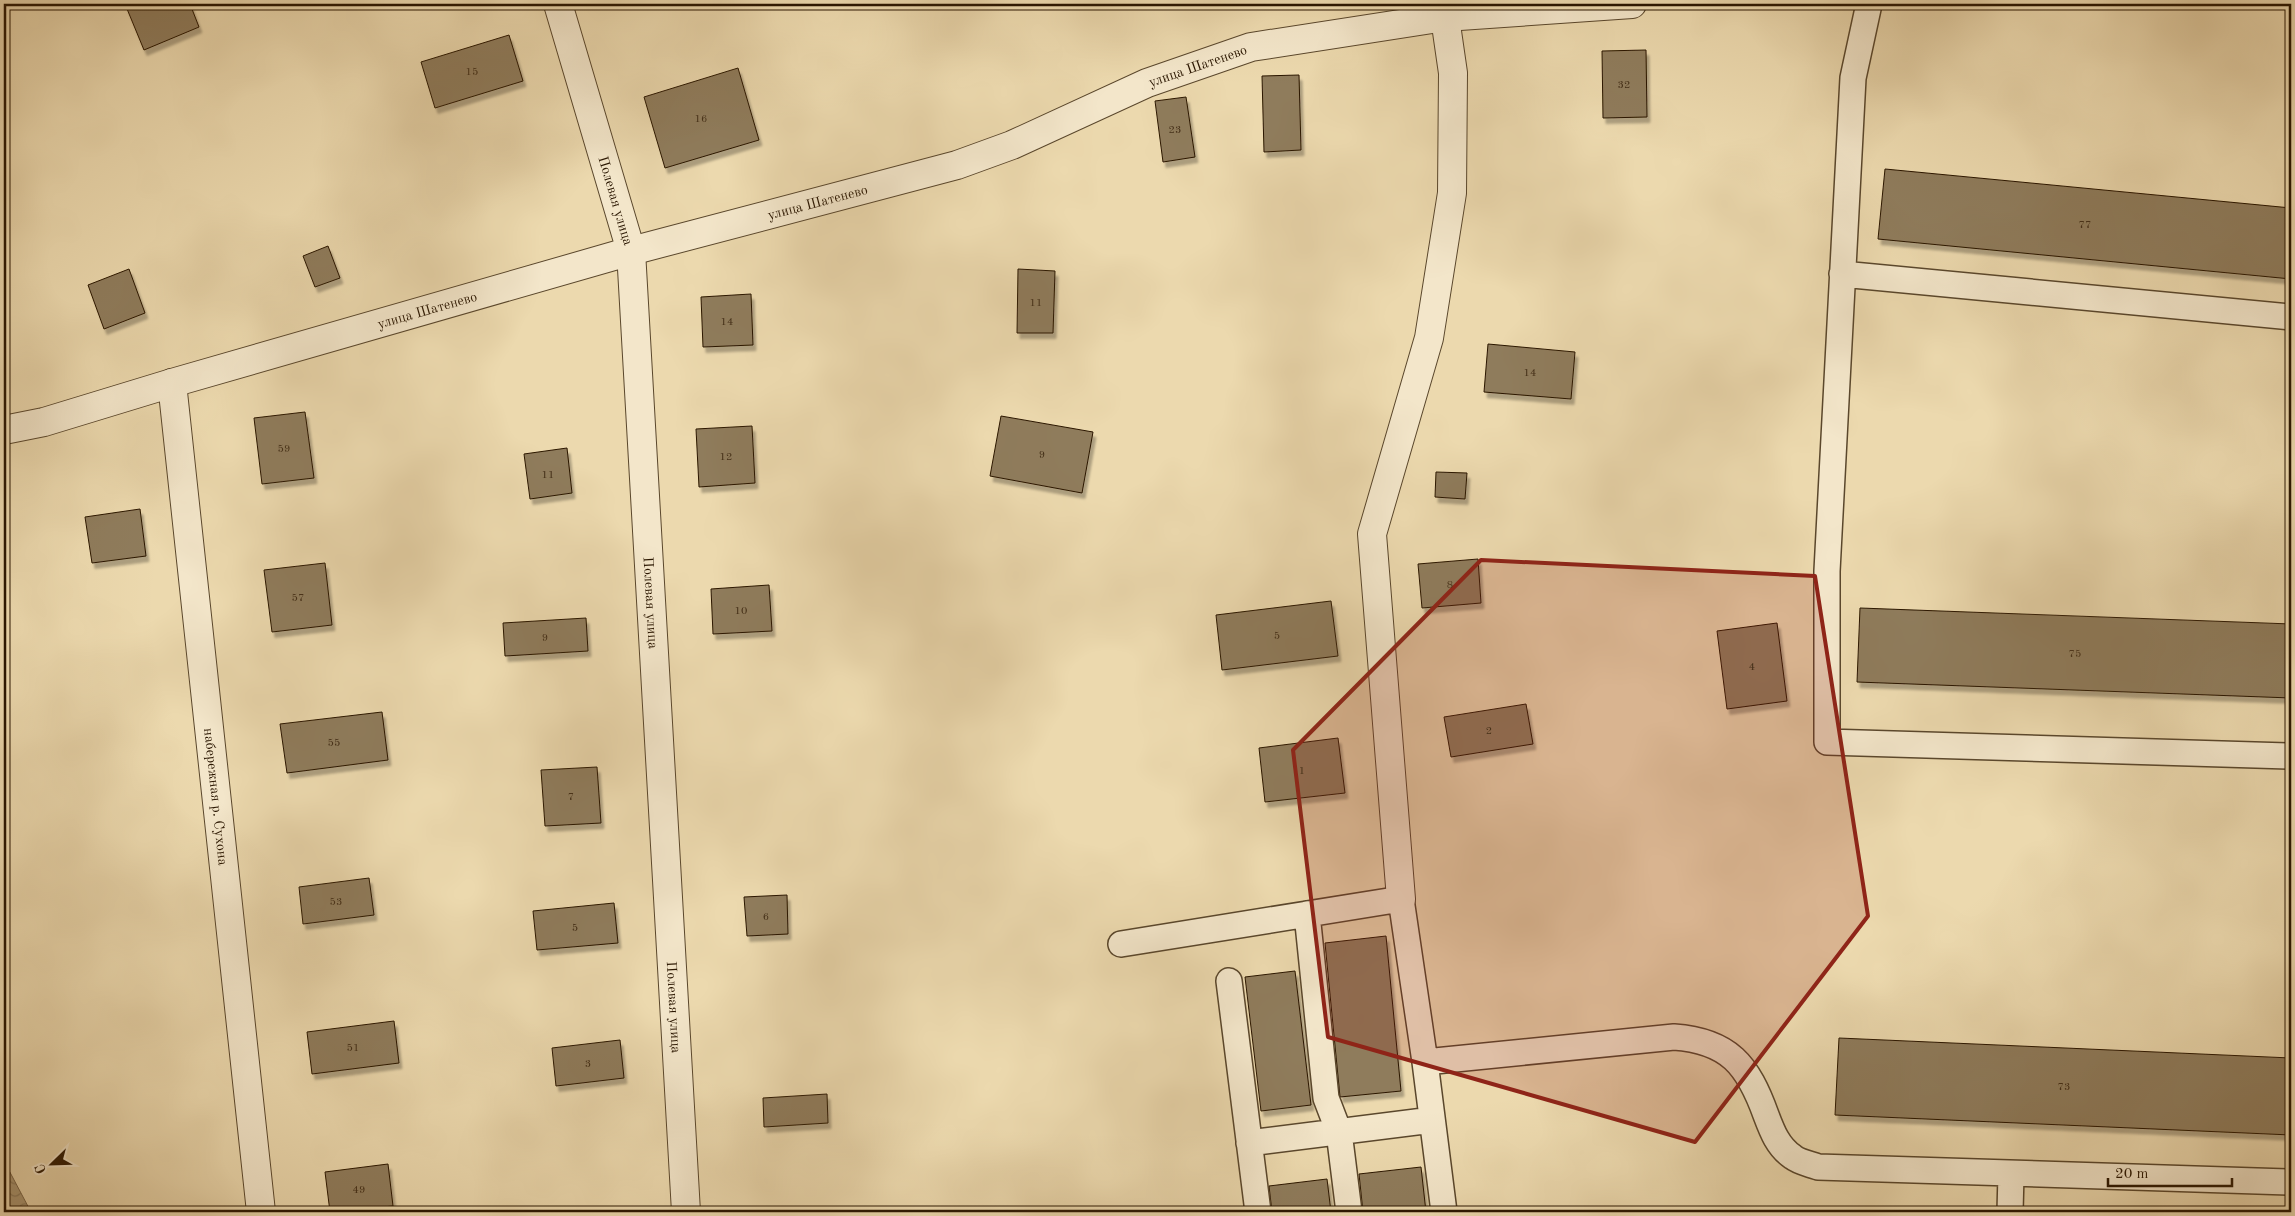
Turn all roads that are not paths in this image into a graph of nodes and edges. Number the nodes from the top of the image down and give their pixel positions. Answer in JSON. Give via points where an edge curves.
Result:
{"nodes":[{"id":1,"x":558,"y":4,"type":"edge"},
{"id":2,"x":1632,"y":4,"type":"edge"},
{"id":3,"x":1869,"y":4,"type":"edge"},
{"id":4,"x":1444,"y":11,"type":"edge"},
{"id":5,"x":631,"y":251,"type":"junction"},
{"id":6,"x":1842,"y":274,"type":"junction"},
{"id":7,"x":2291,"y":317,"type":"edge"},
{"id":8,"x":172,"y":383,"type":"junction"},
{"id":9,"x":4,"y":430,"type":"edge"},
{"id":10,"x":2291,"y":756,"type":"edge"},
{"id":11,"x":1401,"y":899,"type":"junction"},
{"id":12,"x":1307,"y":914,"type":"junction"},
{"id":13,"x":1121,"y":944,"type":"dead end"},
{"id":14,"x":1229,"y":981,"type":"dead end"},
{"id":15,"x":1425,"y":1062,"type":"junction"},
{"id":16,"x":1432,"y":1120,"type":"junction"},
{"id":17,"x":1339,"y":1132,"type":"junction"},
{"id":18,"x":1249,"y":1143,"type":"junction"},
{"id":19,"x":2011,"y":1174,"type":"junction"},
{"id":20,"x":2291,"y":1182,"type":"edge"},
{"id":21,"x":261,"y":1212,"type":"edge"},
{"id":22,"x":686,"y":1212,"type":"edge"},
{"id":23,"x":1258,"y":1212,"type":"edge"},
{"id":24,"x":1349,"y":1212,"type":"edge"},
{"id":25,"x":1444,"y":1212,"type":"edge"},
{"id":26,"x":2010,"y":1212,"type":"edge"}],
"edges":[{"from":1,"to":5,"type":"street","name":"Полевая улица"},
{"from":2,"to":4,"type":"street","name":"улица Шатенево"},
{"from":3,"to":6,"type":"lane","via":[[1854,78]]},
{"from":4,"to":5,"type":"street","name":"улица Шатенево","via":[[1251,47],[1147,83],[1012,145],[957,165]]},
{"from":4,"to":11,"type":"street","via":[[1453,73],[1452,193],[1428,338],[1372,534]]},
{"from":5,"to":8,"type":"street","name":"улица Шатенево"},
{"from":5,"to":22,"type":"street","name":"Полевая улица"},
{"from":6,"to":7,"type":"lane"},
{"from":6,"to":10,"type":"lane","via":[[1827,572],[1826,742]]},
{"from":8,"to":9,"type":"street","name":"улица Шатенево","via":[[44,422]]},
{"from":8,"to":21,"type":"street","name":"набережная р. Сухона"},
{"from":11,"to":12,"type":"lane"},
{"from":11,"to":15,"type":"lane"},
{"from":12,"to":13,"type":"lane"},
{"from":12,"to":17,"type":"lane","via":[[1326,1098]]},
{"from":14,"to":18,"type":"lane"},
{"from":15,"to":16,"type":"lane"},
{"from":15,"to":19,"type":"lane","via":[[1674,1037],[1698,1039],[1721,1048],[1742,1067],[1759,1096],[1775,1138],[1793,1157],[1818,1167]]},
{"from":16,"to":17,"type":"lane"},
{"from":16,"to":25,"type":"lane"},
{"from":17,"to":18,"type":"lane"},
{"from":17,"to":24,"type":"lane"},
{"from":18,"to":23,"type":"lane"},
{"from":19,"to":20,"type":"lane"},
{"from":19,"to":26,"type":"lane"}]}
